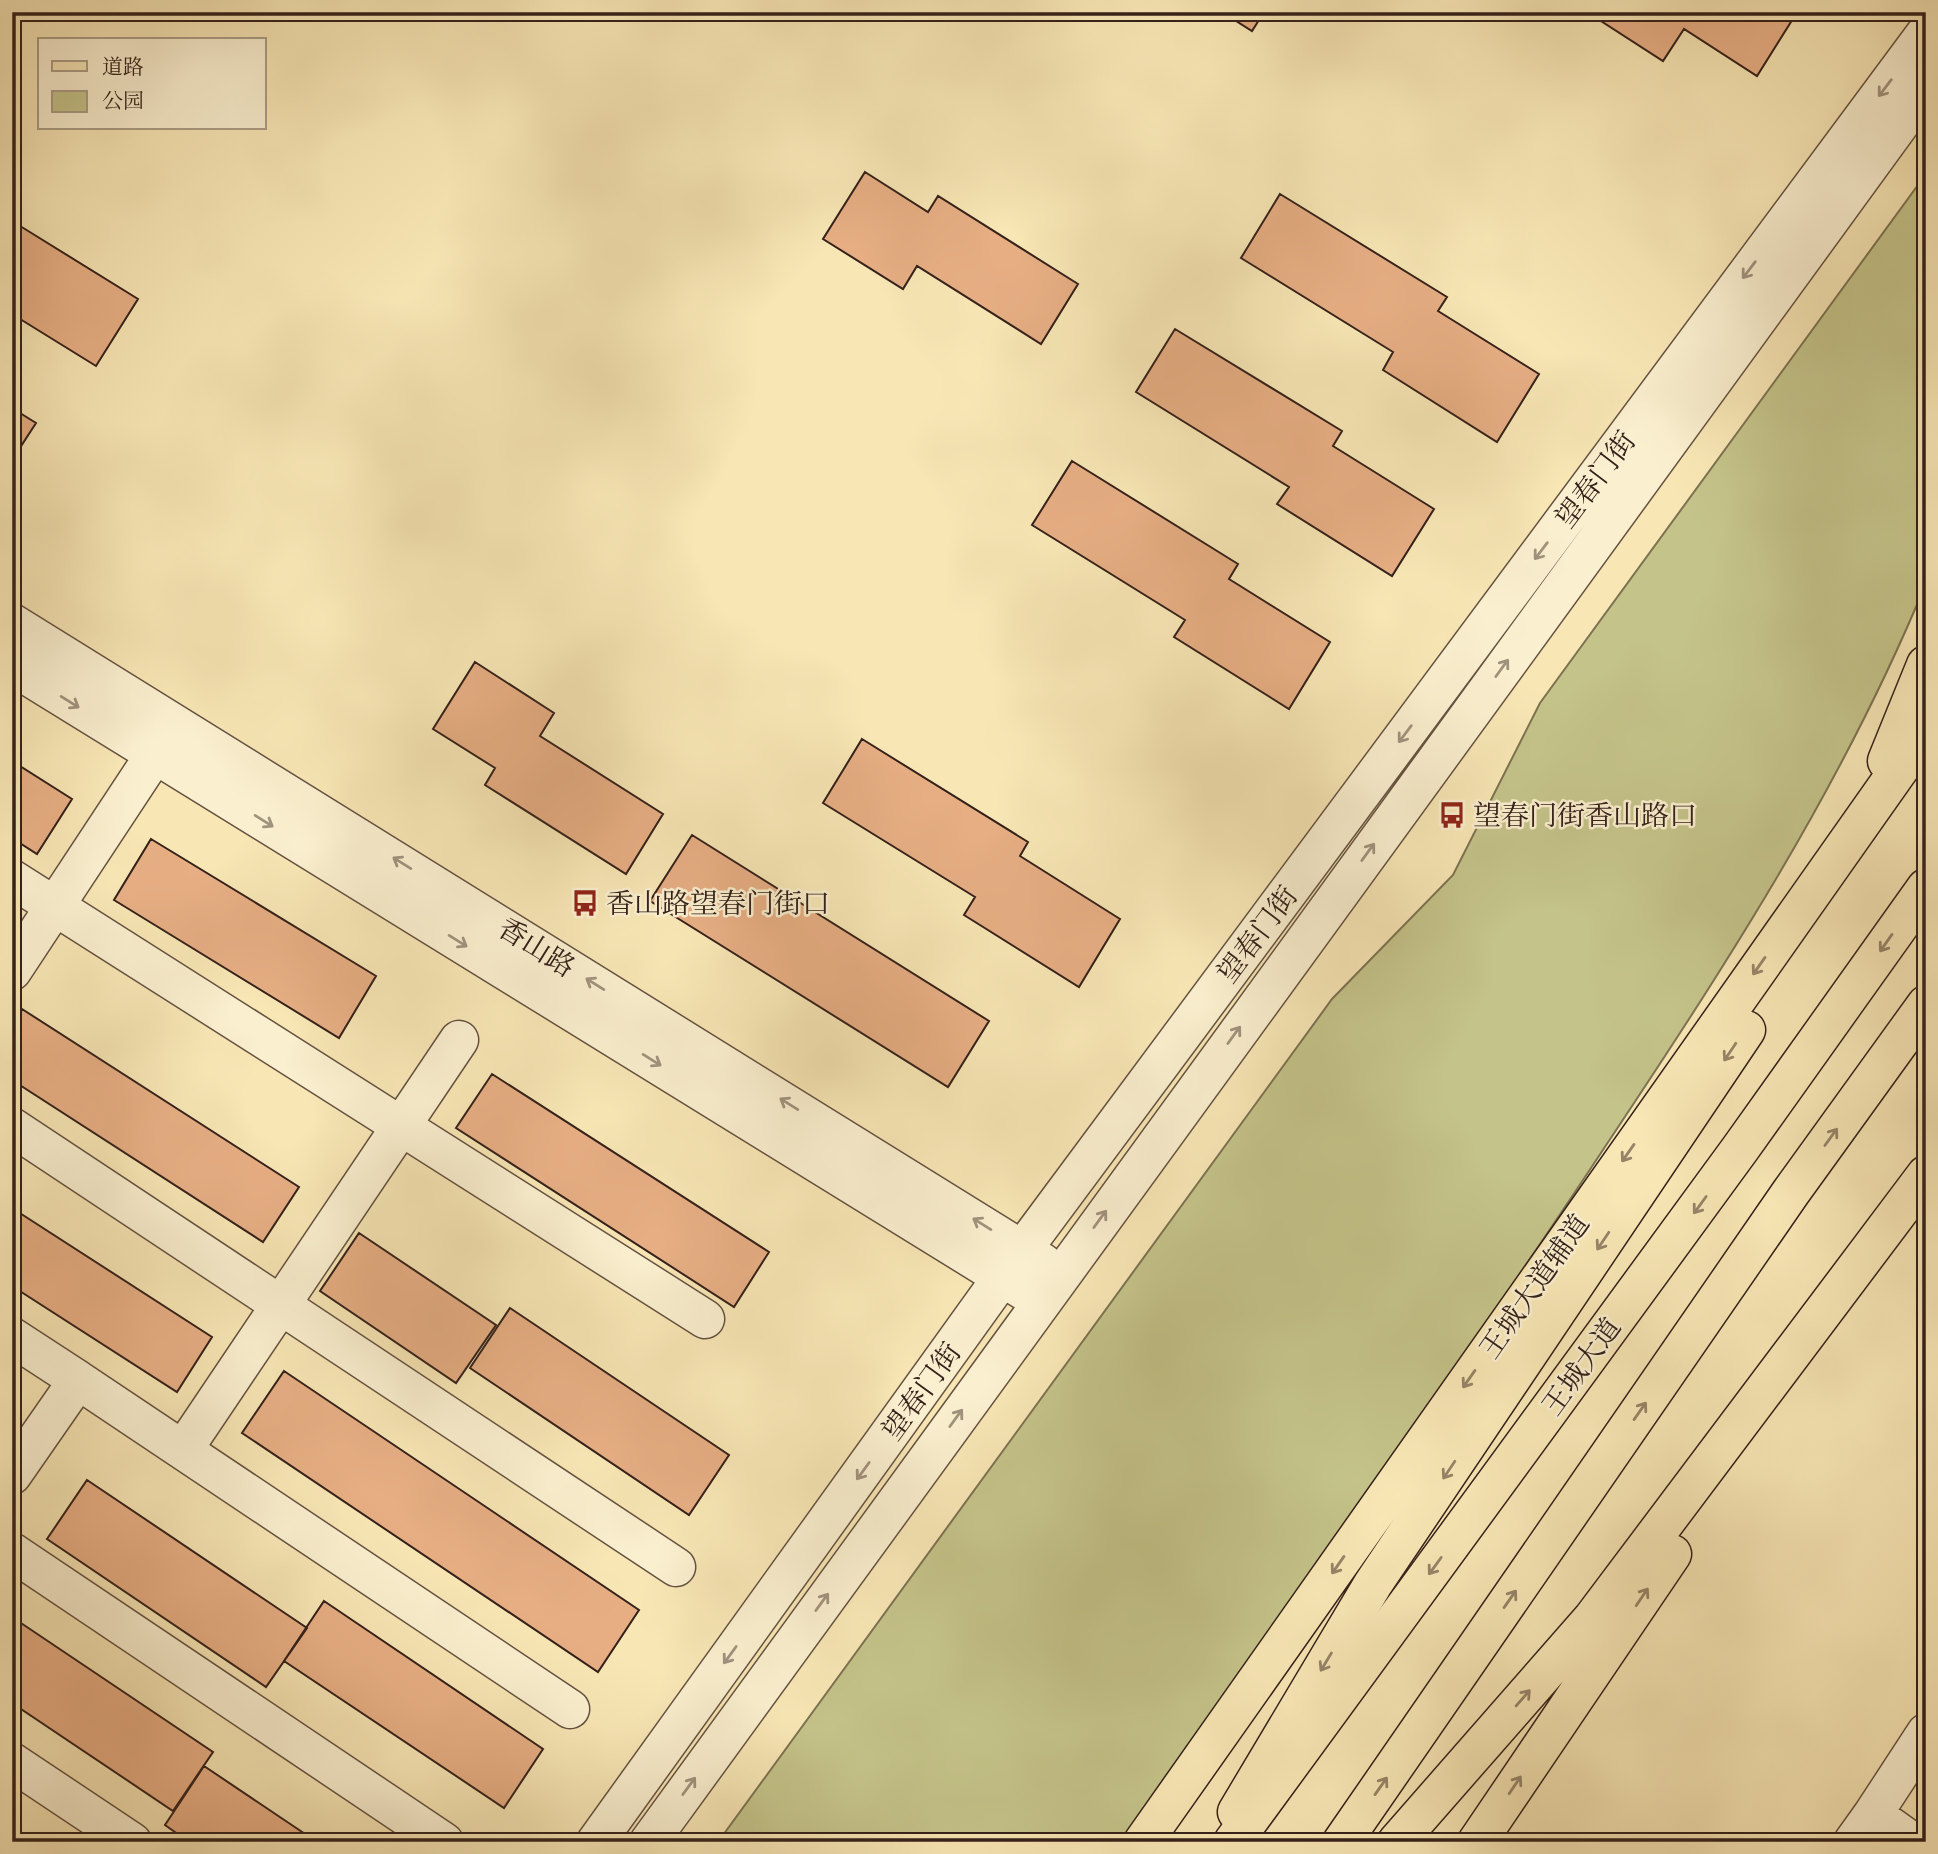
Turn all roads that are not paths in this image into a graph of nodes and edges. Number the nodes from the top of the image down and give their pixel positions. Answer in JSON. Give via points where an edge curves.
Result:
{"nodes":[{"id":1,"x":1926,"y":33,"type":"edge"},
{"id":2,"x":1926,"y":88,"type":"edge"},
{"id":3,"x":12,"y":623,"type":"edge"},
{"id":4,"x":12,"y":666,"type":"edge"},
{"id":5,"x":1926,"y":666,"type":"edge"},
{"id":6,"x":176,"y":722,"type":"junction"},
{"id":7,"x":1926,"y":731,"type":"edge"},
{"id":8,"x":1926,"y":747,"type":"edge"},
{"id":9,"x":155,"y":754,"type":"junction"},
{"id":10,"x":1861,"y":824,"type":"junction"},
{"id":11,"x":12,"y":879,"type":"edge"},
{"id":12,"x":1924,"y":890,"type":"edge"},
{"id":13,"x":55,"y":906,"type":"junction"},
{"id":14,"x":12,"y":971,"type":"edge"},
{"id":15,"x":1926,"y":1005,"type":"edge"},
{"id":16,"x":459,"y":1040,"type":"dead end"},
{"id":17,"x":401,"y":1126,"type":"junction"},
{"id":18,"x":12,"y":1127,"type":"edge"},
{"id":19,"x":1926,"y":1177,"type":"edge"},
{"id":20,"x":1013,"y":1263,"type":"junction"},
{"id":21,"x":1050,"y":1288,"type":"junction"},
{"id":22,"x":281,"y":1304,"type":"junction"},
{"id":23,"x":705,"y":1319,"type":"dead end"},
{"id":24,"x":12,"y":1337,"type":"edge"},
{"id":25,"x":78,"y":1380,"type":"junction"},
{"id":26,"x":183,"y":1450,"type":"junction"},
{"id":27,"x":12,"y":1475,"type":"edge"},
{"id":28,"x":12,"y":1552,"type":"edge"},
{"id":29,"x":676,"y":1567,"type":"dead end"},
{"id":30,"x":570,"y":1709,"type":"dead end"},
{"id":31,"x":1926,"y":1733,"type":"edge"},
{"id":32,"x":12,"y":1762,"type":"edge"},
{"id":33,"x":1863,"y":1828,"type":"edge"},
{"id":34,"x":132,"y":1842,"type":"edge"},
{"id":35,"x":444,"y":1842,"type":"edge"},
{"id":36,"x":596,"y":1842,"type":"edge"},
{"id":37,"x":649,"y":1842,"type":"edge"},
{"id":38,"x":1143,"y":1842,"type":"edge"},
{"id":39,"x":1220,"y":1842,"type":"edge"},
{"id":40,"x":1233,"y":1842,"type":"edge"},
{"id":41,"x":1342,"y":1842,"type":"edge"},
{"id":42,"x":1397,"y":1842,"type":"edge"},
{"id":43,"x":1477,"y":1842,"type":"edge"},
{"id":44,"x":1912,"y":1842,"type":"edge"}],
"edges":[{"from":1,"to":20,"type":"street","name":"望春门街","one_way":true},
{"from":21,"to":2,"type":"street","name":"望春门街","one_way":true},
{"from":3,"to":6,"type":"street","name":"香山路"},
{"from":4,"to":9,"type":"street","name":"香山路","one_way":true},
{"from":5,"to":10,"type":"main road"},
{"from":6,"to":9,"type":"street"},
{"from":20,"to":6,"type":"street","name":"香山路","one_way":true},
{"from":7,"to":10,"type":"main road","name":"王城大道辅道"},
{"from":8,"to":39,"type":"main road","one_way":true,"via":[[1820,920],[1373,1584]]},
{"from":9,"to":13,"type":"street"},
{"from":9,"to":20,"type":"street","name":"香山路","one_way":true},
{"from":10,"to":38,"type":"main road","name":"王城大道辅道","one_way":true},
{"from":11,"to":13,"type":"street"},
{"from":12,"to":40,"type":"main road","name":"王城大道","one_way":true},
{"from":13,"to":14,"type":"street"},
{"from":13,"to":17,"type":"street"},
{"from":41,"to":15,"type":"main road","one_way":true,"via":[[1791,1192]]},
{"from":16,"to":17,"type":"street"},
{"from":17,"to":22,"type":"street"},
{"from":17,"to":23,"type":"street"},
{"from":18,"to":22,"type":"street"},
{"from":42,"to":19,"type":"main road","one_way":true,"via":[[1593,1618]]},
{"from":43,"to":19,"type":"main road","one_way":true},
{"from":20,"to":21,"type":"street","name":"香山路"},
{"from":20,"to":36,"type":"street","name":"望春门街","one_way":true},
{"from":37,"to":21,"type":"street","name":"望春门街","one_way":true},
{"from":22,"to":26,"type":"street"},
{"from":22,"to":29,"type":"street"},
{"from":24,"to":25,"type":"street"},
{"from":25,"to":26,"type":"street"},
{"from":25,"to":27,"type":"street"},
{"from":26,"to":30,"type":"street"},
{"from":28,"to":35,"type":"street"},
{"from":31,"to":33,"type":"street"},
{"from":32,"to":34,"type":"street"},
{"from":33,"to":44,"type":"street"}]}
